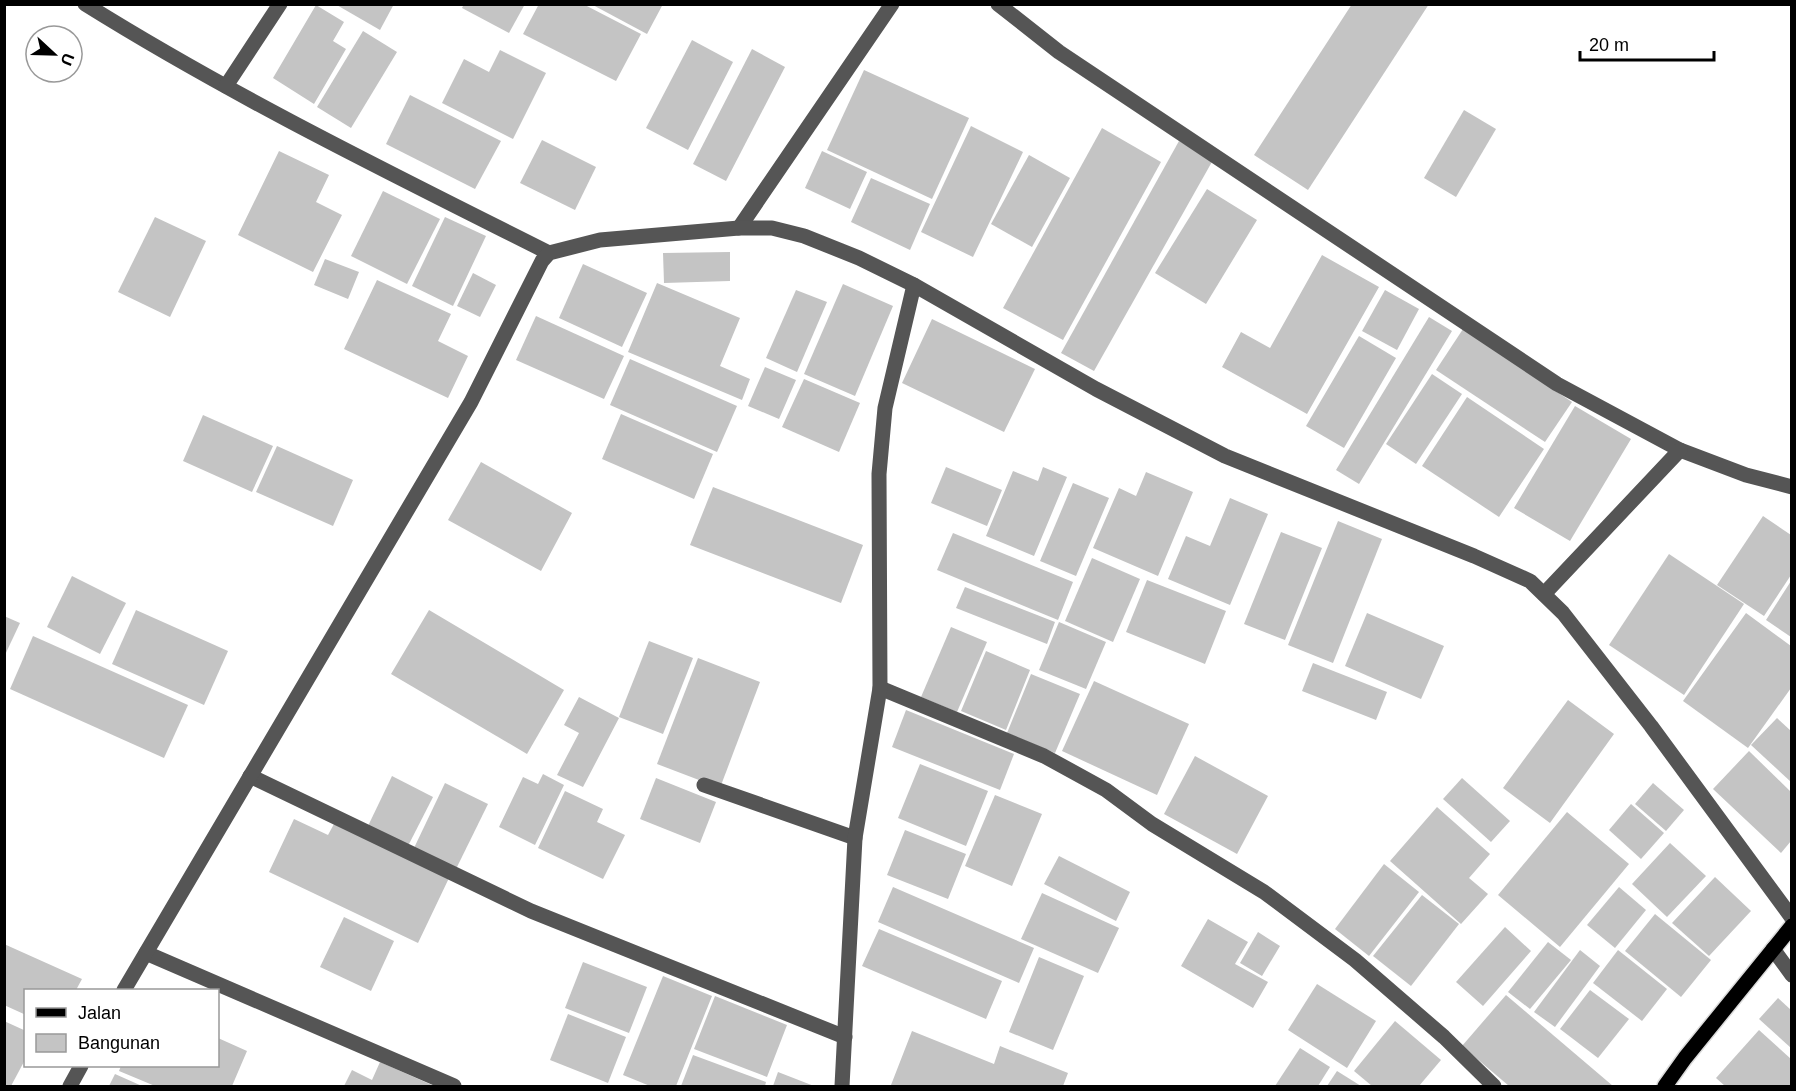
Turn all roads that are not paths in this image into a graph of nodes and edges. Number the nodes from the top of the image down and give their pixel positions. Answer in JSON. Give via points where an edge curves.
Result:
{"nodes":[{"id":1,"x":85,"y":4,"type":"edge"},
{"id":2,"x":280,"y":4,"type":"edge"},
{"id":3,"x":892,"y":4,"type":"edge"},
{"id":4,"x":998,"y":4,"type":"edge"},
{"id":5,"x":226,"y":86,"type":"junction"},
{"id":6,"x":739,"y":228,"type":"junction"},
{"id":7,"x":549,"y":253,"type":"junction"},
{"id":8,"x":914,"y":285,"type":"junction"},
{"id":9,"x":1680,"y":450,"type":"junction"},
{"id":10,"x":1791,"y":487,"type":"edge"},
{"id":11,"x":1544,"y":594,"type":"junction"},
{"id":12,"x":880,"y":688,"type":"junction"},
{"id":13,"x":250,"y":776,"type":"junction"},
{"id":14,"x":704,"y":785,"type":"dead end"},
{"id":15,"x":855,"y":838,"type":"junction"},
{"id":16,"x":1791,"y":918,"type":"edge"},
{"id":17,"x":1791,"y":926,"type":"edge"},
{"id":18,"x":1773,"y":949,"type":"junction"},
{"id":19,"x":146,"y":953,"type":"junction"},
{"id":20,"x":1791,"y":975,"type":"edge"},
{"id":21,"x":125,"y":989,"type":"edge"},
{"id":22,"x":845,"y":1037,"type":"junction"},
{"id":23,"x":80,"y":1067,"type":"edge"},
{"id":24,"x":70,"y":1086,"type":"edge"},
{"id":25,"x":454,"y":1086,"type":"edge"},
{"id":26,"x":842,"y":1086,"type":"edge"},
{"id":27,"x":1494,"y":1086,"type":"edge"},
{"id":28,"x":1665,"y":1086,"type":"edge"}],
"edges":[{"from":1,"to":5,"type":"street"},
{"from":2,"to":5,"type":"street"},
{"from":3,"to":6,"type":"street"},
{"from":4,"to":9,"type":"street","via":[[1059,52],[1557,384]]},
{"from":5,"to":7,"type":"street"},
{"from":6,"to":7,"type":"street","via":[[600,240]]},
{"from":6,"to":8,"type":"street","via":[[772,228],[804,236]]},
{"from":7,"to":13,"type":"street","via":[[471,402]]},
{"from":8,"to":11,"type":"street","via":[[1096,389],[1224,456],[1474,556],[1530,581]]},
{"from":8,"to":12,"type":"street","via":[[885,408],[879,474]]},
{"from":9,"to":10,"type":"street"},
{"from":9,"to":11,"type":"street"},
{"from":11,"to":16,"type":"street","via":[[1652,726]]},
{"from":12,"to":15,"type":"street"},
{"from":12,"to":27,"type":"street","via":[[1044,756],[1106,790],[1152,824],[1264,892],[1354,960]]},
{"from":13,"to":19,"type":"street"},
{"from":13,"to":22,"type":"street","via":[[531,910]]},
{"from":14,"to":15,"type":"street"},
{"from":15,"to":22,"type":"street"},
{"from":17,"to":18,"type":"main road"},
{"from":18,"to":20,"type":"street"},
{"from":18,"to":28,"type":"main road"},
{"from":19,"to":21,"type":"street"},
{"from":19,"to":25,"type":"street"},
{"from":22,"to":26,"type":"street"},
{"from":23,"to":24,"type":"street"}]}
